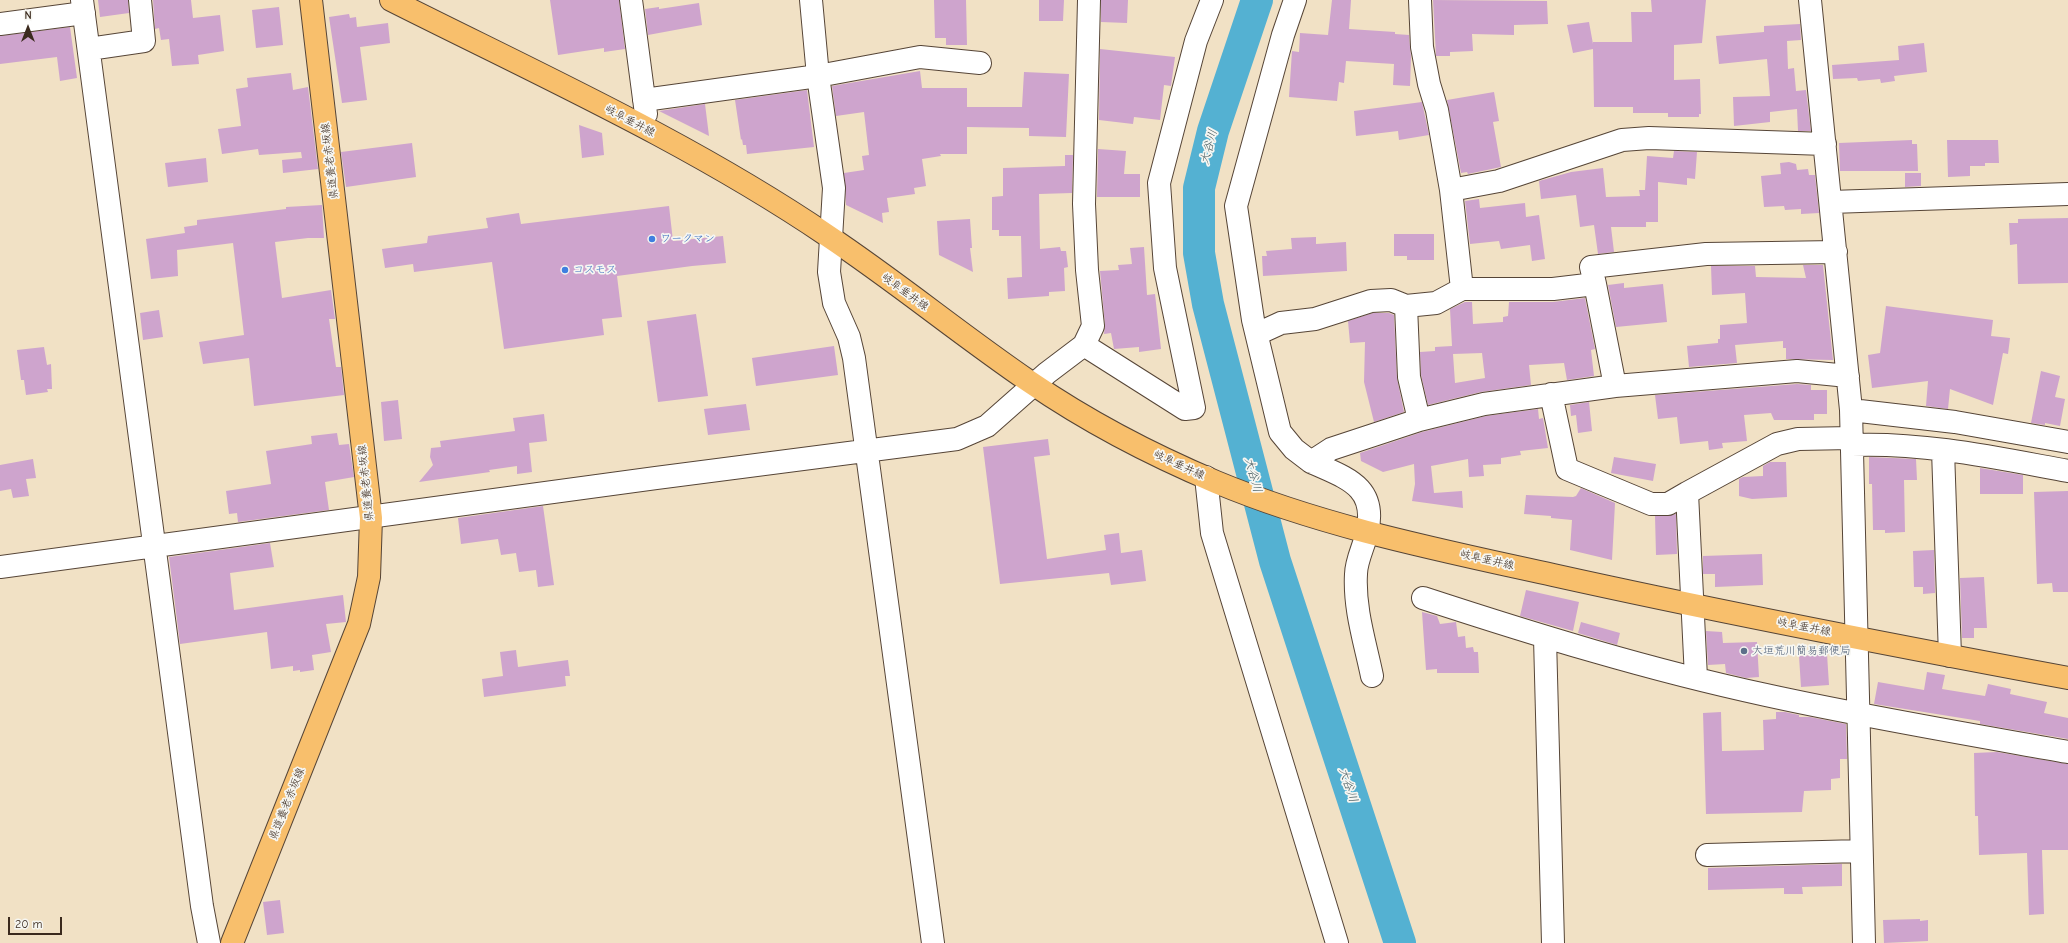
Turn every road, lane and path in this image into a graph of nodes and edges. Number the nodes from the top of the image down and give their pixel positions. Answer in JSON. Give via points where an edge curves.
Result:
{"nodes":[{"id":1,"x":140,"y":0,"type":"edge"},
{"id":2,"x":311,"y":0,"type":"edge"},
{"id":3,"x":391,"y":0,"type":"edge"},
{"id":4,"x":631,"y":0,"type":"edge"},
{"id":5,"x":811,"y":0,"type":"edge"},
{"id":6,"x":1089,"y":0,"type":"edge"},
{"id":7,"x":1212,"y":0,"type":"edge"},
{"id":8,"x":1295,"y":0,"type":"edge"},
{"id":9,"x":1420,"y":0,"type":"edge"},
{"id":10,"x":1810,"y":0,"type":"edge"},
{"id":11,"x":83,"y":6,"type":"edge"},
{"id":12,"x":0,"y":24,"type":"edge"},
{"id":13,"x":89,"y":49,"type":"junction"},
{"id":14,"x":980,"y":63,"type":"dead end"},
{"id":15,"x":818,"y":76,"type":"junction"},
{"id":16,"x":644,"y":100,"type":"junction"},
{"id":17,"x":642,"y":127,"type":"junction"},
{"id":18,"x":1826,"y":144,"type":"junction"},
{"id":19,"x":1450,"y":190,"type":"junction"},
{"id":20,"x":2068,"y":194,"type":"edge"},
{"id":21,"x":1831,"y":202,"type":"junction"},
{"id":22,"x":830,"y":237,"type":"junction"},
{"id":23,"x":1836,"y":252,"type":"junction"},
{"id":24,"x":1595,"y":284,"type":"junction"},
{"id":25,"x":1462,"y":289,"type":"junction"},
{"id":26,"x":1406,"y":306,"type":"junction"},
{"id":27,"x":1257,"y":334,"type":"junction"},
{"id":28,"x":1084,"y":345,"type":"junction"},
{"id":29,"x":1848,"y":376,"type":"junction"},
{"id":30,"x":1033,"y":384,"type":"junction"},
{"id":31,"x":1615,"y":386,"type":"junction"},
{"id":32,"x":1551,"y":394,"type":"junction"},
{"id":33,"x":1851,"y":410,"type":"junction"},
{"id":34,"x":1419,"y":420,"type":"junction"},
{"id":35,"x":1851,"y":442,"type":"junction"},
{"id":36,"x":2068,"y":442,"type":"edge"},
{"id":37,"x":867,"y":450,"type":"junction"},
{"id":38,"x":1943,"y":450,"type":"junction"},
{"id":39,"x":1311,"y":462,"type":"junction"},
{"id":40,"x":2068,"y":471,"type":"edge"},
{"id":41,"x":1213,"y":480,"type":"junction"},
{"id":42,"x":1686,"y":493,"type":"junction"},
{"id":43,"x":371,"y":518,"type":"junction"},
{"id":44,"x":1367,"y":532,"type":"junction"},
{"id":45,"x":154,"y":547,"type":"junction"},
{"id":46,"x":0,"y":567,"type":"edge"},
{"id":47,"x":1422,"y":598,"type":"dead end"},
{"id":48,"x":1692,"y":604,"type":"junction"},
{"id":49,"x":1545,"y":638,"type":"junction"},
{"id":50,"x":1857,"y":638,"type":"junction"},
{"id":51,"x":1950,"y":656,"type":"junction"},
{"id":52,"x":1372,"y":676,"type":"dead end"},
{"id":53,"x":1696,"y":678,"type":"junction"},
{"id":54,"x":2068,"y":678,"type":"edge"},
{"id":55,"x":1858,"y":713,"type":"junction"},
{"id":56,"x":2068,"y":752,"type":"edge"},
{"id":57,"x":1861,"y":851,"type":"junction"},
{"id":58,"x":1707,"y":854,"type":"dead end"},
{"id":59,"x":210,"y":943,"type":"edge"},
{"id":60,"x":232,"y":943,"type":"edge"},
{"id":61,"x":933,"y":943,"type":"edge"},
{"id":62,"x":1338,"y":943,"type":"edge"},
{"id":63,"x":1553,"y":943,"type":"edge"},
{"id":64,"x":1864,"y":943,"type":"edge"}],
"edges":[{"from":1,"to":13,"type":"street","via":[[144,41]]},
{"from":2,"to":43,"type":"main road","name":"県道養老赤坂線"},
{"from":3,"to":17,"type":"main road","name":"岐阜垂井線"},
{"from":4,"to":16,"type":"street"},
{"from":5,"to":15,"type":"street"},
{"from":6,"to":28,"type":"street","via":[[1084,204],[1093,326]]},
{"from":7,"to":28,"type":"street","via":[[1196,41],[1159,183],[1165,268],[1194,408],[1185,409]]},
{"from":8,"to":27,"type":"street","via":[[1236,206]]},
{"from":9,"to":19,"type":"street","via":[[1422,47],[1437,110]]},
{"from":10,"to":18,"type":"street"},
{"from":11,"to":12,"type":"street"},
{"from":11,"to":13,"type":"street"},
{"from":13,"to":45,"type":"street"},
{"from":14,"to":15,"type":"street","via":[[920,58]]},
{"from":15,"to":16,"type":"street"},
{"from":15,"to":22,"type":"street","via":[[834,188]]},
{"from":16,"to":17,"type":"street","via":[[646,114]]},
{"from":17,"to":22,"type":"main road","name":"岐阜垂井線","via":[[749,185]]},
{"from":18,"to":19,"type":"street","via":[[1649,138],[1622,140],[1499,181]]},
{"from":18,"to":21,"type":"street"},
{"from":19,"to":25,"type":"street"},
{"from":20,"to":21,"type":"street"},
{"from":21,"to":23,"type":"street"},
{"from":22,"to":30,"type":"main road","name":"岐阜垂井線"},
{"from":22,"to":37,"type":"street","via":[[828,272],[834,303],[849,337],[854,358]]},
{"from":23,"to":24,"type":"street","via":[[1706,254],[1591,267]]},
{"from":23,"to":29,"type":"street"},
{"from":24,"to":25,"type":"street","via":[[1553,289]]},
{"from":24,"to":31,"type":"street"},
{"from":25,"to":26,"type":"street","via":[[1436,303]]},
{"from":26,"to":27,"type":"street","via":[[1391,300],[1371,301],[1315,319],[1281,323]]},
{"from":26,"to":34,"type":"street","via":[[1409,377]]},
{"from":27,"to":39,"type":"street","via":[[1280,432],[1294,449]]},
{"from":28,"to":30,"type":"street"},
{"from":29,"to":31,"type":"street","via":[[1797,371]]},
{"from":29,"to":33,"type":"street"},
{"from":30,"to":37,"type":"street","via":[[987,426],[957,439]]},
{"from":30,"to":41,"type":"main road","name":"岐阜垂井線","via":[[1132,443]]},
{"from":31,"to":32,"type":"street"},
{"from":32,"to":34,"type":"street","via":[[1484,404]]},
{"from":32,"to":42,"type":"street","via":[[1567,469],[1651,504],[1668,504]]},
{"from":33,"to":35,"type":"street"},
{"from":33,"to":36,"type":"street","via":[[1955,422]]},
{"from":34,"to":39,"type":"street","via":[[1331,449]]},
{"from":35,"to":38,"type":"street"},
{"from":35,"to":42,"type":"street","via":[[1798,439],[1777,444]]},
{"from":35,"to":50,"type":"street"},
{"from":37,"to":43,"type":"street"},
{"from":37,"to":61,"type":"street"},
{"from":38,"to":40,"type":"street"},
{"from":38,"to":51,"type":"street"},
{"from":39,"to":44,"type":"street","via":[[1352,481],[1364,493],[1370,512]]},
{"from":41,"to":44,"type":"main road","name":"岐阜垂井線","via":[[1321,519]]},
{"from":41,"to":62,"type":"street","via":[[1212,533]]},
{"from":42,"to":48,"type":"street"},
{"from":43,"to":45,"type":"street"},
{"from":43,"to":60,"type":"main road","name":"県道養老赤坂線","via":[[369,577],[359,624]]},
{"from":44,"to":48,"type":"main road","name":"岐阜垂井線"},
{"from":44,"to":52,"type":"street","via":[[1356,572],[1355,600]]},
{"from":45,"to":46,"type":"street"},
{"from":45,"to":59,"type":"street","via":[[202,906]]},
{"from":47,"to":49,"type":"street"},
{"from":48,"to":50,"type":"main road","name":"岐阜垂井線"},
{"from":48,"to":53,"type":"street"},
{"from":49,"to":53,"type":"street"},
{"from":49,"to":63,"type":"street"},
{"from":50,"to":51,"type":"main road","name":"岐阜垂井線"},
{"from":50,"to":55,"type":"street"},
{"from":51,"to":54,"type":"main road","name":"岐阜垂井線"},
{"from":53,"to":55,"type":"street","via":[[1765,695]]},
{"from":55,"to":56,"type":"street"},
{"from":55,"to":57,"type":"street"},
{"from":57,"to":58,"type":"street"},
{"from":57,"to":64,"type":"street"}]}
